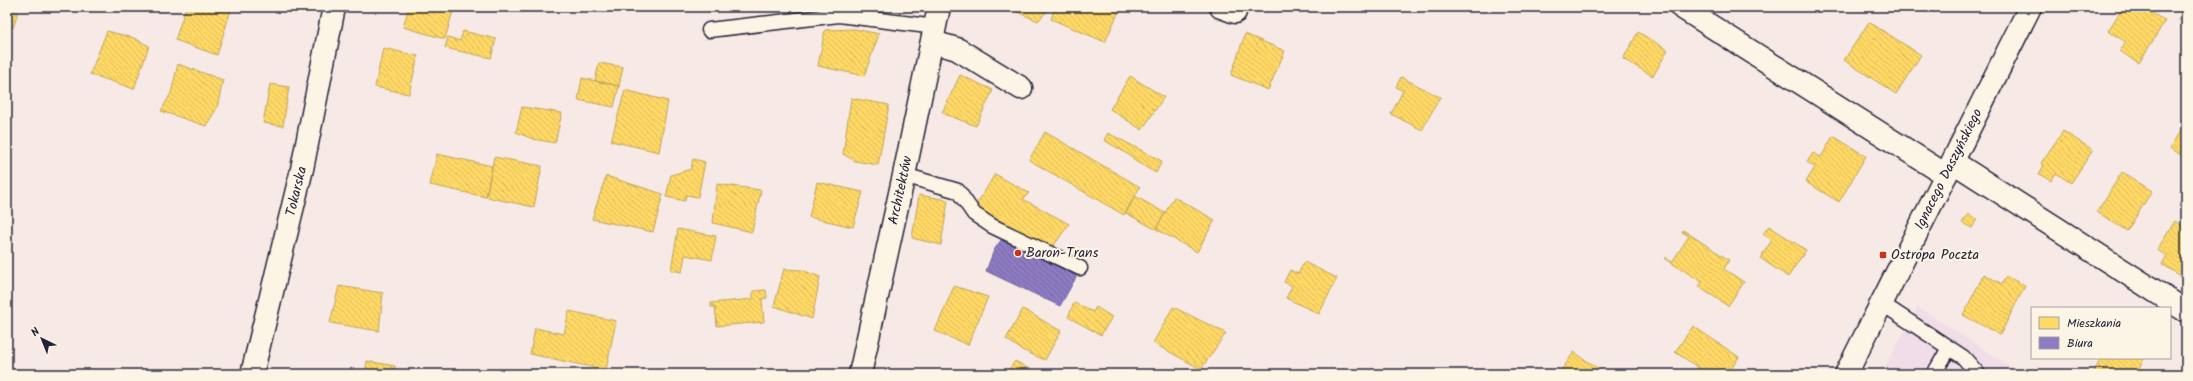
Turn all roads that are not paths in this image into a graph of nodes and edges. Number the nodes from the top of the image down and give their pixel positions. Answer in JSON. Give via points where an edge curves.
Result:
{"nodes":[{"id":1,"x":334,"y":7,"type":"edge"},
{"id":2,"x":1681,"y":7,"type":"edge"},
{"id":3,"x":2030,"y":7,"type":"edge"},
{"id":4,"x":936,"y":25,"type":"edge"},
{"id":5,"x":709,"y":30,"type":"dead end"},
{"id":6,"x":1021,"y":88,"type":"dead end"},
{"id":7,"x":1949,"y":168,"type":"junction"},
{"id":8,"x":904,"y":175,"type":"junction"},
{"id":9,"x":1080,"y":268,"type":"dead end"},
{"id":10,"x":1881,"y":303,"type":"junction"},
{"id":11,"x":2186,"y":311,"type":"edge"},
{"id":12,"x":1949,"y":348,"type":"junction"},
{"id":13,"x":252,"y":374,"type":"edge"},
{"id":14,"x":860,"y":374,"type":"edge"},
{"id":15,"x":1846,"y":374,"type":"edge"},
{"id":16,"x":1934,"y":374,"type":"edge"},
{"id":17,"x":1978,"y":374,"type":"edge"}],
"edges":[{"from":1,"to":13,"type":"street","name":"Tokarska","via":[[302,169]]},
{"from":2,"to":7,"type":"street"},
{"from":3,"to":7,"type":"street","name":"Ignacego Daszyńskiego"},
{"from":4,"to":5,"type":"lane","via":[[839,15]]},
{"from":4,"to":6,"type":"street","via":[[957,48]]},
{"from":4,"to":8,"type":"street","name":"Architektów"},
{"from":7,"to":10,"type":"street","name":"Ignacego Daszyńskiego"},
{"from":7,"to":11,"type":"street"},
{"from":8,"to":9,"type":"lane","via":[[958,191],[974,214],[992,226]]},
{"from":8,"to":14,"type":"street","name":"Architektów"},
{"from":10,"to":12,"type":"lane"},
{"from":10,"to":15,"type":"street","name":"Ignacego Daszyńskiego"},
{"from":12,"to":16,"type":"lane"},
{"from":12,"to":17,"type":"lane","via":[[1963,357]]}]}
